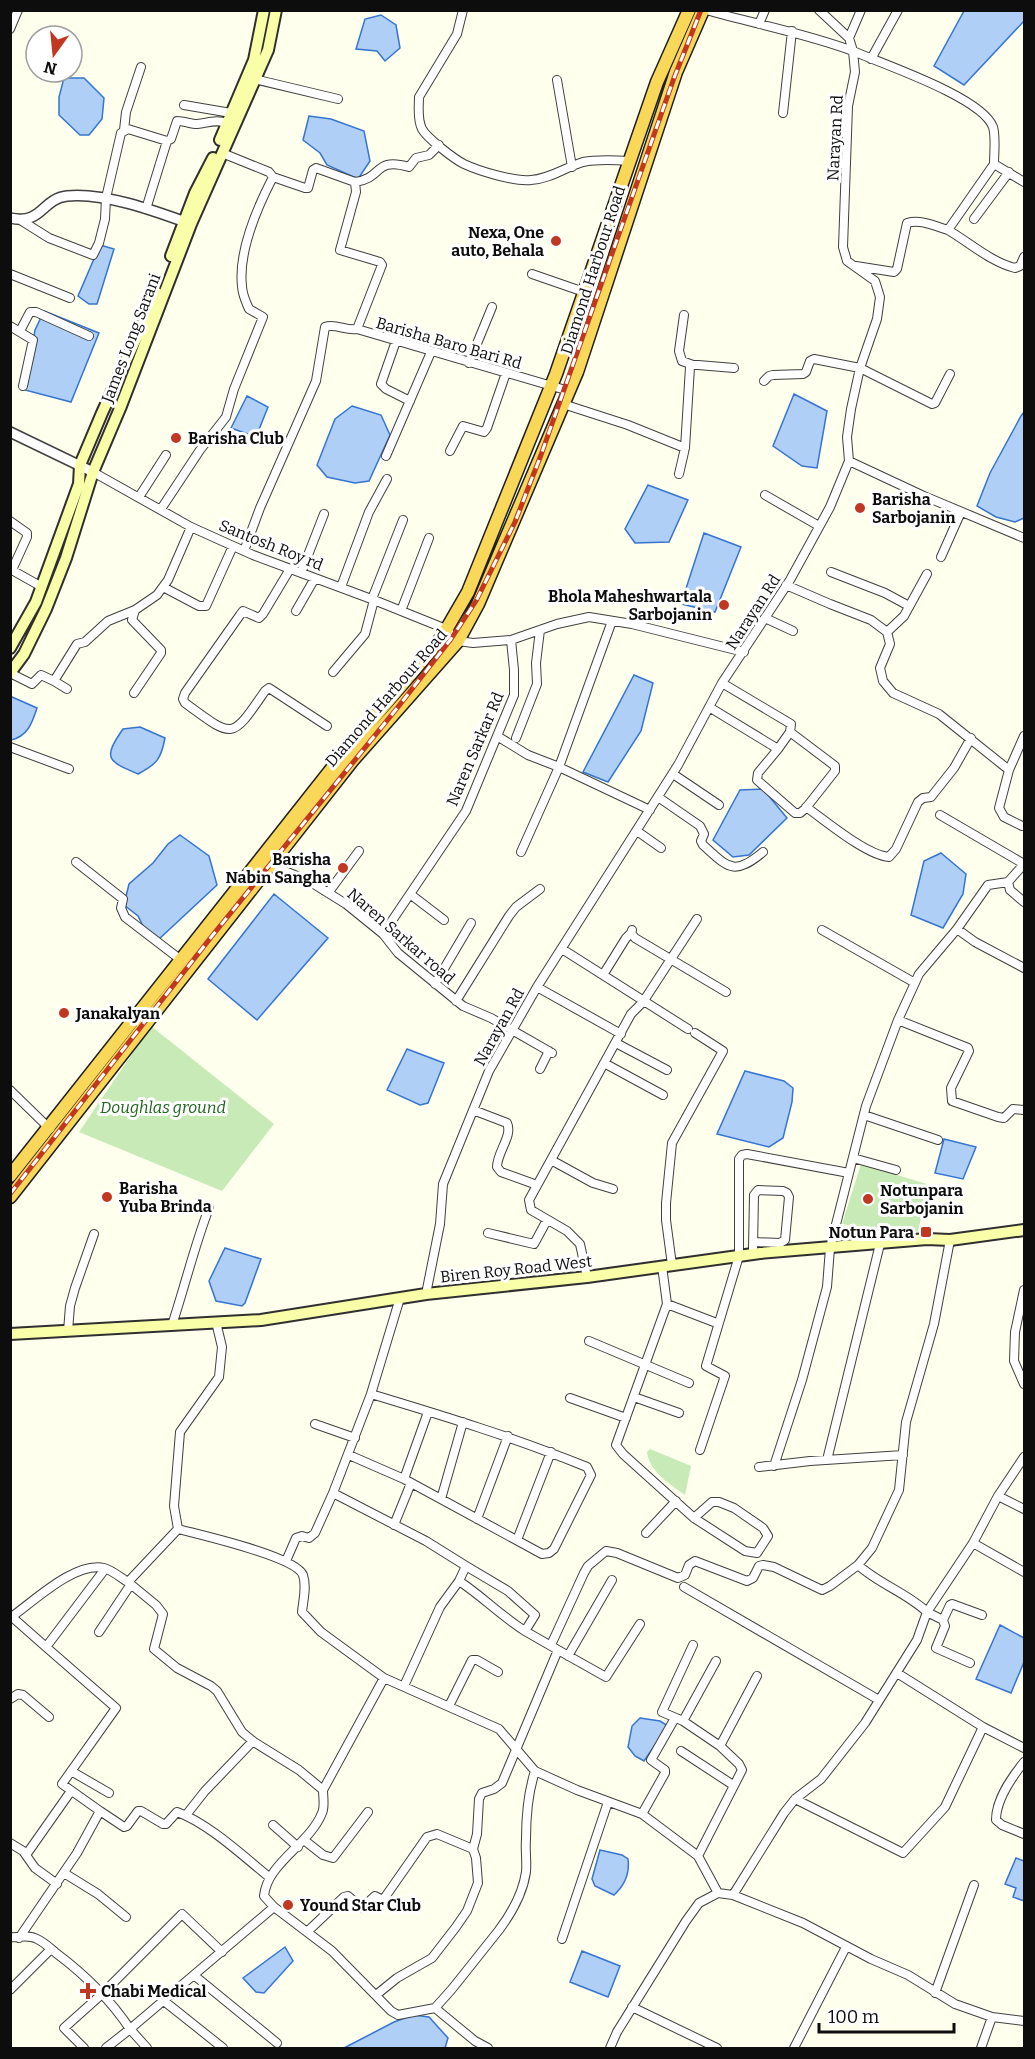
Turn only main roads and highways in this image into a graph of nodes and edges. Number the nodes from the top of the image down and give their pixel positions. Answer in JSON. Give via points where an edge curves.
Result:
{"nodes":[{"id":1,"x":264,"y":10,"type":"edge"},
{"id":2,"x":276,"y":10,"type":"edge"},
{"id":3,"x":688,"y":10,"type":"edge"},
{"id":4,"x":705,"y":10,"type":"edge"},
{"id":5,"x":188,"y":223,"type":"junction"},
{"id":6,"x":176,"y":254,"type":"junction"},
{"id":7,"x":10,"y":648,"type":"edge"},
{"id":8,"x":10,"y":673,"type":"edge"},
{"id":9,"x":391,"y":707,"type":"junction"},
{"id":10,"x":54,"y":1131,"type":"junction"},
{"id":11,"x":10,"y":1176,"type":"edge"},
{"id":12,"x":10,"y":1197,"type":"edge"},
{"id":13,"x":1024,"y":1230,"type":"edge"},
{"id":14,"x":10,"y":1334,"type":"edge"}],
"edges":[{"from":1,"to":5,"type":"main road","via":[[254,60],[195,193]]},
{"from":2,"to":5,"type":"main road","name":"James Long Sarani","via":[[268,50]]},
{"from":3,"to":9,"type":"highway","name":"Diamond Harbour Road","via":[[657,82],[551,386],[468,592]]},
{"from":4,"to":9,"type":"highway","name":"Diamond Harbour Road","via":[[676,72],[581,361],[477,604],[459,640]]},
{"from":5,"to":6,"type":"main road","name":"James Long Sarani"},
{"from":6,"to":7,"type":"main road","via":[[80,465],[79,484],[42,587]]},
{"from":6,"to":8,"type":"main road","name":"James Long Sarani","via":[[46,609]]},
{"from":9,"to":10,"type":"highway","name":"Diamond Harbour Road","via":[[270,865]]},
{"from":9,"to":10,"type":"highway","name":"Diamond Harbour Road","via":[[341,757]]},
{"from":10,"to":11,"type":"highway","name":"Diamond Harbour Road"},
{"from":10,"to":12,"type":"highway","name":"Diamond Harbour Road"},
{"from":13,"to":14,"type":"main road","name":"Biren Roy Road West","via":[[950,1240],[830,1248],[753,1248],[739,1256],[426,1294],[261,1320]]}]}
